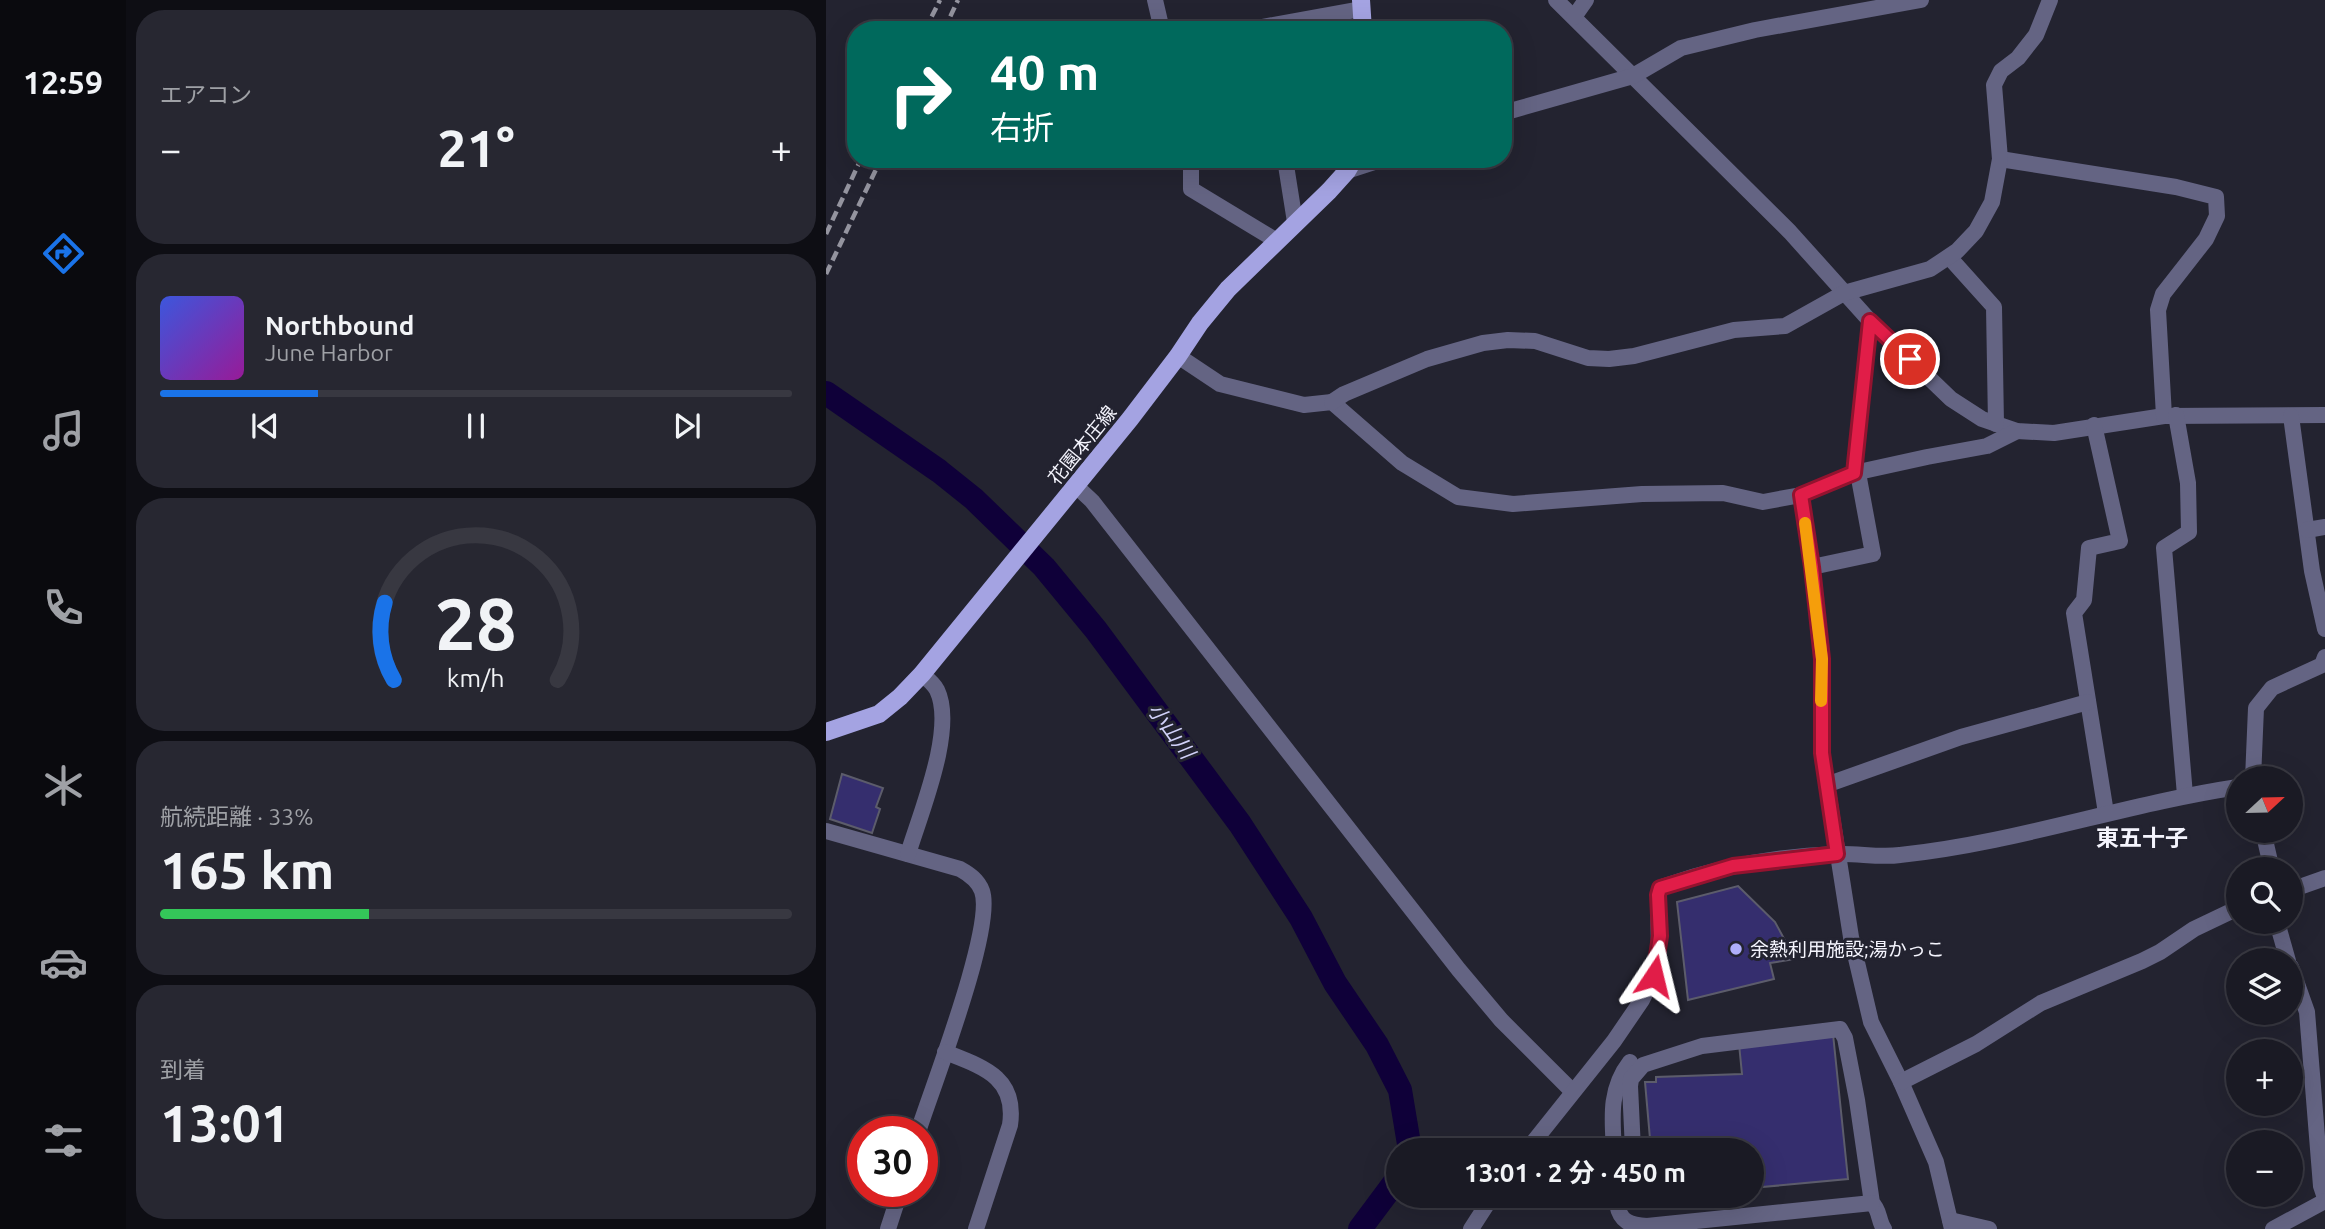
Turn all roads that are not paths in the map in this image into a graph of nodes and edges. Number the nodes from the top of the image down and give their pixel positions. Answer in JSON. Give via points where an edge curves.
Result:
{"nodes":[{"id":1,"x":1155,"y":0,"type":"edge"},
{"id":2,"x":1556,"y":0,"type":"edge"},
{"id":3,"x":1586,"y":0,"type":"edge"},
{"id":4,"x":1921,"y":0,"type":"edge"},
{"id":5,"x":2050,"y":0,"type":"edge"},
{"id":6,"x":1361,"y":5,"type":"edge"},
{"id":7,"x":1574,"y":17,"type":"junction"},
{"id":8,"x":1160,"y":21,"type":"edge"},
{"id":9,"x":1287,"y":21,"type":"edge"},
{"id":10,"x":1633,"y":76,"type":"junction"},
{"id":11,"x":1512,"y":110,"type":"edge"},
{"id":12,"x":2000,"y":159,"type":"junction"},
{"id":13,"x":1191,"y":168,"type":"edge"},
{"id":14,"x":1286,"y":168,"type":"edge"},
{"id":15,"x":1348,"y":168,"type":"edge"},
{"id":16,"x":1295,"y":222,"type":"junction"},
{"id":17,"x":1277,"y":241,"type":"junction"},
{"id":18,"x":1949,"y":257,"type":"junction"},
{"id":19,"x":1844,"y":293,"type":"junction"},
{"id":20,"x":1870,"y":321,"type":"junction"},
{"id":21,"x":1178,"y":356,"type":"junction"},
{"id":22,"x":1332,"y":402,"type":"junction"},
{"id":23,"x":2170,"y":415,"type":"junction"},
{"id":24,"x":2325,"y":415,"type":"edge"},
{"id":25,"x":2291,"y":416,"type":"junction"},
{"id":26,"x":1996,"y":424,"type":"junction"},
{"id":27,"x":2094,"y":425,"type":"junction"},
{"id":28,"x":2017,"y":430,"type":"junction"},
{"id":29,"x":1856,"y":473,"type":"junction"},
{"id":30,"x":1076,"y":486,"type":"junction"},
{"id":31,"x":1801,"y":495,"type":"junction"},
{"id":32,"x":2325,"y":527,"type":"edge"},
{"id":33,"x":2306,"y":530,"type":"junction"},
{"id":34,"x":1812,"y":567,"type":"junction"},
{"id":35,"x":2325,"y":629,"type":"edge"},
{"id":36,"x":2325,"y":657,"type":"edge"},
{"id":37,"x":922,"y":674,"type":"junction"},
{"id":38,"x":2088,"y":702,"type":"junction"},
{"id":39,"x":826,"y":732,"type":"edge"},
{"id":40,"x":2254,"y":766,"type":"edge"},
{"id":41,"x":1826,"y":785,"type":"junction"},
{"id":42,"x":2226,"y":789,"type":"edge"},
{"id":43,"x":2185,"y":795,"type":"junction"},
{"id":44,"x":2106,"y":813,"type":"junction"},
{"id":45,"x":826,"y":831,"type":"edge"},
{"id":46,"x":908,"y":853,"type":"junction"},
{"id":47,"x":1837,"y":854,"type":"junction"},
{"id":48,"x":2325,"y":878,"type":"edge"},
{"id":49,"x":2303,"y":886,"type":"edge"},
{"id":50,"x":2226,"y":914,"type":"edge"},
{"id":51,"x":2303,"y":1001,"type":"edge"},
{"id":52,"x":1702,"y":1046,"type":"junction"},
{"id":53,"x":946,"y":1052,"type":"junction"},
{"id":54,"x":1901,"y":1082,"type":"junction"},
{"id":55,"x":1572,"y":1091,"type":"junction"},
{"id":56,"x":924,"y":1116,"type":"edge"},
{"id":57,"x":1536,"y":1138,"type":"edge"},
{"id":58,"x":1614,"y":1138,"type":"edge"},
{"id":59,"x":1633,"y":1138,"type":"edge"},
{"id":60,"x":2325,"y":1199,"type":"edge"},
{"id":61,"x":1872,"y":1203,"type":"junction"},
{"id":62,"x":895,"y":1207,"type":"edge"},
{"id":63,"x":1485,"y":1208,"type":"edge"},
{"id":64,"x":1619,"y":1208,"type":"edge"},
{"id":65,"x":1950,"y":1227,"type":"edge"},
{"id":66,"x":888,"y":1229,"type":"edge"},
{"id":67,"x":976,"y":1229,"type":"edge"},
{"id":68,"x":1471,"y":1229,"type":"edge"},
{"id":69,"x":1884,"y":1229,"type":"edge"},
{"id":70,"x":1989,"y":1229,"type":"edge"},
{"id":71,"x":2273,"y":1229,"type":"edge"}],
"edges":[{"from":1,"to":8,"type":"street"},
{"from":2,"to":7,"type":"street"},
{"from":3,"to":7,"type":"street"},
{"from":4,"to":10,"type":"street","via":[[1681,48]]},
{"from":5,"to":12,"type":"street","via":[[2036,35],[2001,71],[1994,85]]},
{"from":6,"to":9,"type":"street"},
{"from":7,"to":10,"type":"street"},
{"from":10,"to":11,"type":"street"},
{"from":10,"to":19,"type":"street","via":[[1790,232]]},
{"from":12,"to":18,"type":"street","via":[[1993,202],[1976,231]]},
{"from":12,"to":23,"type":"street","via":[[2216,197],[2217,216],[2206,239],[2163,294],[2158,310]]},
{"from":13,"to":17,"type":"street","via":[[1191,189]]},
{"from":14,"to":16,"type":"street"},
{"from":15,"to":16,"type":"main road","name":"花園本庄線"},
{"from":16,"to":17,"type":"main road","name":"花園本庄線"},
{"from":17,"to":21,"type":"main road","name":"花園本庄線","via":[[1228,289]]},
{"from":18,"to":19,"type":"street","via":[[1930,269]]},
{"from":18,"to":26,"type":"street","via":[[1994,307]]},
{"from":19,"to":20,"type":"street"},
{"from":19,"to":22,"type":"street","via":[[1785,326],[1734,330],[1634,356],[1588,358],[1535,341],[1483,343],[1427,359]]},
{"from":20,"to":26,"type":"street","via":[[1951,399]]},
{"from":20,"to":29,"type":"street"},
{"from":21,"to":22,"type":"street","via":[[1220,384],[1304,405]]},
{"from":21,"to":30,"type":"main road","name":"花園本庄線"},
{"from":22,"to":31,"type":"street","via":[[1402,463],[1458,496],[1513,504],[1642,494],[1723,493],[1763,502]]},
{"from":23,"to":25,"type":"street"},
{"from":23,"to":27,"type":"street"},
{"from":23,"to":43,"type":"street","via":[[2188,483],[2189,532],[2164,548]]},
{"from":24,"to":25,"type":"street"},
{"from":25,"to":33,"type":"street"},
{"from":26,"to":28,"type":"street"},
{"from":27,"to":28,"type":"street","via":[[2054,433]]},
{"from":27,"to":38,"type":"street","via":[[2120,541],[2089,548],[2084,600],[2074,613]]},
{"from":28,"to":29,"type":"street","via":[[1987,446]]},
{"from":29,"to":31,"type":"street"},
{"from":29,"to":34,"type":"street","via":[[1873,554]]},
{"from":30,"to":37,"type":"main road","name":"花園本庄線"},
{"from":30,"to":55,"type":"street","via":[[1459,970]]},
{"from":31,"to":34,"type":"street"},
{"from":32,"to":33,"type":"street"},
{"from":33,"to":35,"type":"street"},
{"from":34,"to":41,"type":"street","via":[[1822,659]]},
{"from":36,"to":40,"type":"street","via":[[2322,666],[2272,688],[2256,708]]},
{"from":37,"to":39,"type":"main road","name":"花園本庄線","via":[[879,714]]},
{"from":37,"to":46,"type":"street","via":[[939,693],[942,735]]},
{"from":38,"to":41,"type":"street","via":[[1961,737]]},
{"from":38,"to":44,"type":"street"},
{"from":41,"to":47,"type":"street"},
{"from":42,"to":43,"type":"street"},
{"from":43,"to":44,"type":"street"},
{"from":44,"to":47,"type":"street","via":[[1898,856]]},
{"from":45,"to":46,"type":"street"},
{"from":46,"to":53,"type":"street","via":[[960,869],[982,890],[981,929]]},
{"from":47,"to":54,"type":"street","via":[[1871,1021]]},
{"from":47,"to":55,"type":"street","via":[[1733,866],[1660,888],[1654,976],[1614,1041]]},
{"from":48,"to":49,"type":"street"},
{"from":50,"to":54,"type":"street","via":[[2151,957],[2041,1003],[1976,1044]]},
{"from":51,"to":60,"type":"street"},
{"from":52,"to":58,"type":"street","via":[[1665,1046],[1631,1061],[1614,1095]]},
{"from":52,"to":59,"type":"street","via":[[1639,1068],[1631,1079]]},
{"from":52,"to":61,"type":"street","via":[[1840,1029],[1857,1100]]},
{"from":53,"to":56,"type":"street"},
{"from":53,"to":67,"type":"street","via":[[982,1067],[1002,1082],[1010,1096],[1010,1125]]},
{"from":54,"to":65,"type":"street","via":[[1936,1162]]},
{"from":55,"to":57,"type":"street"},
{"from":60,"to":71,"type":"street"},
{"from":61,"to":64,"type":"street","via":[[1647,1226],[1630,1225]]},
{"from":61,"to":69,"type":"street"},
{"from":62,"to":66,"type":"street"},
{"from":63,"to":68,"type":"street"},
{"from":65,"to":70,"type":"street"}]}
